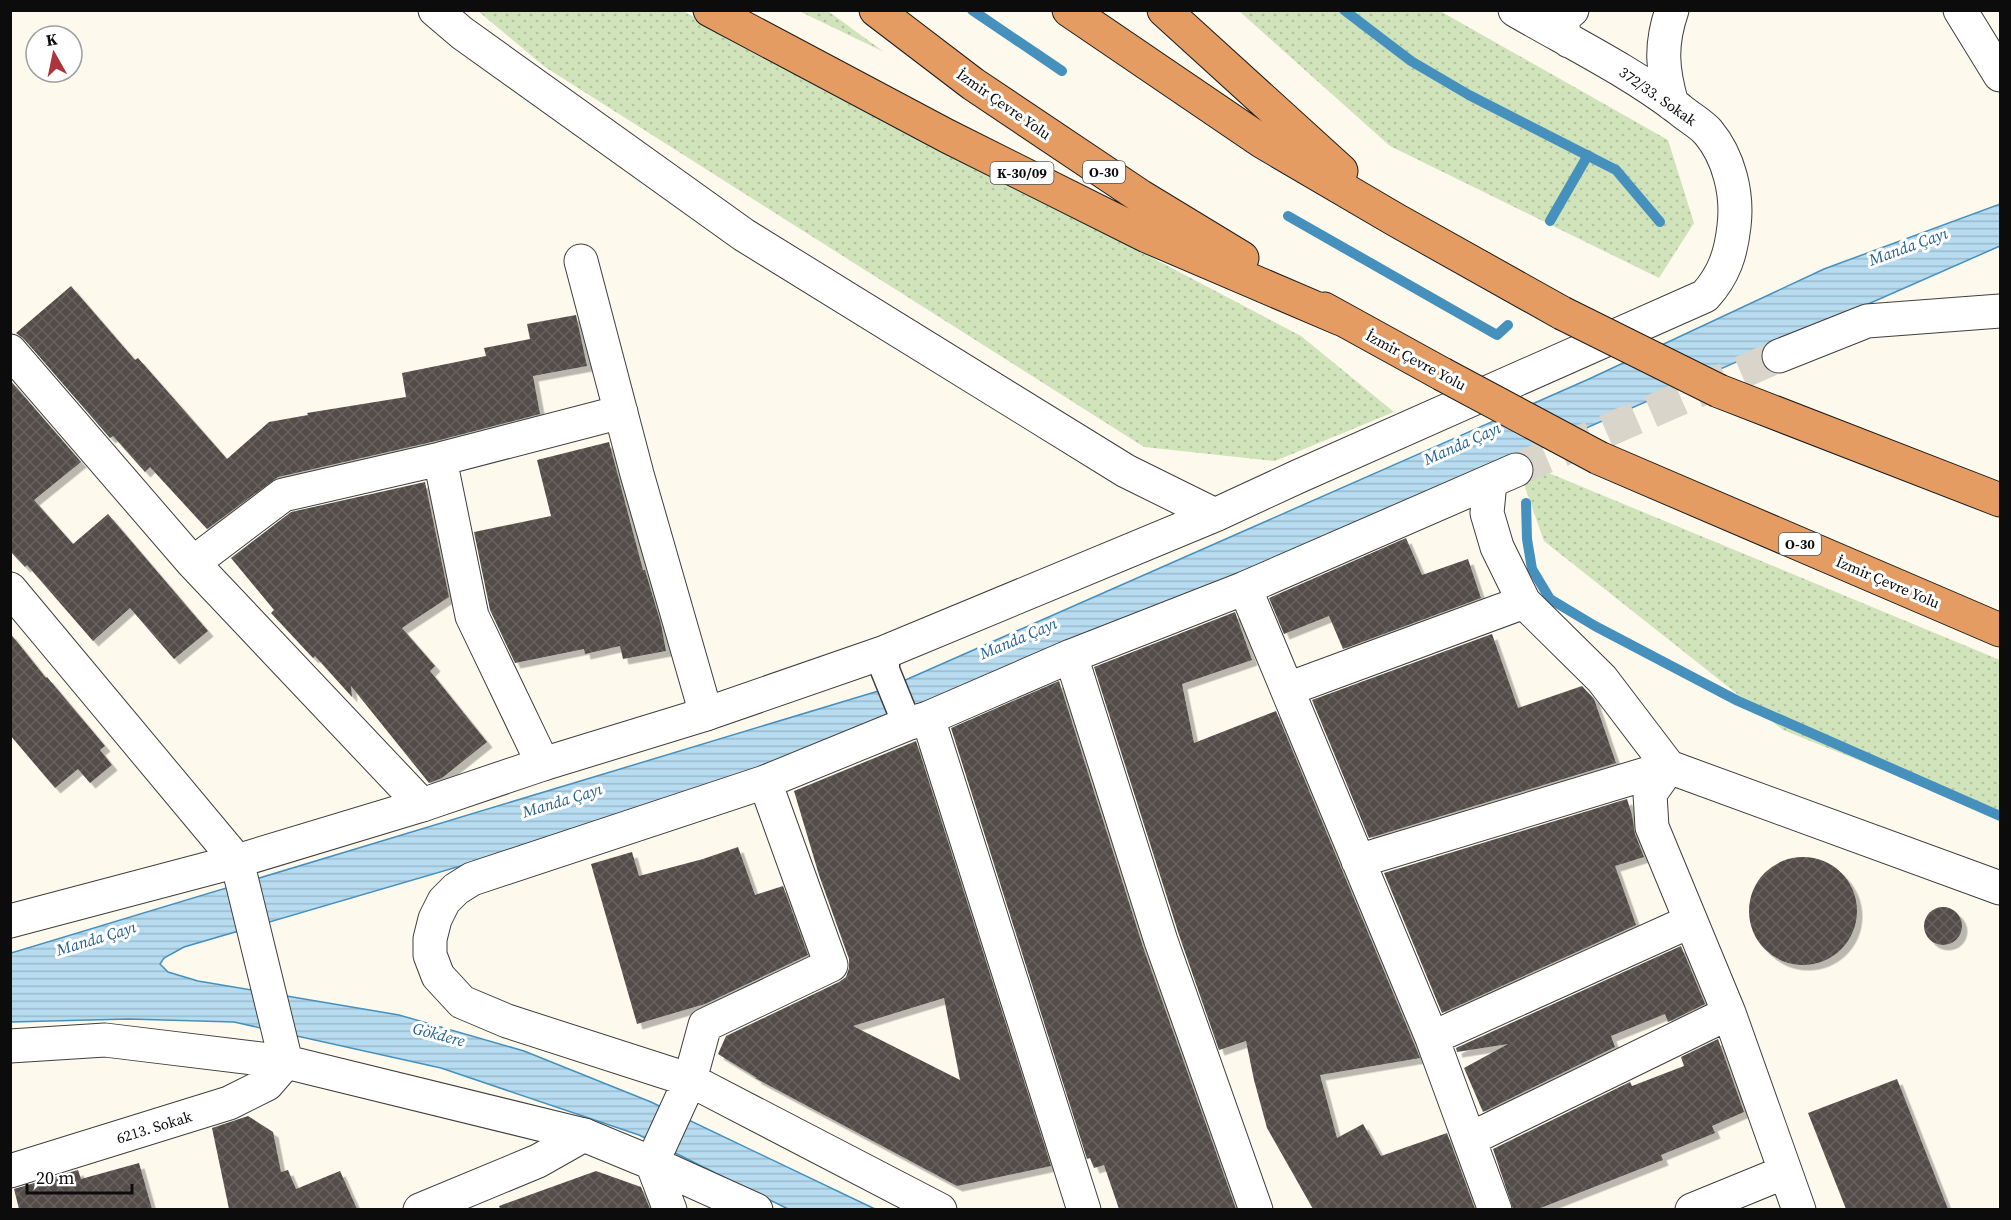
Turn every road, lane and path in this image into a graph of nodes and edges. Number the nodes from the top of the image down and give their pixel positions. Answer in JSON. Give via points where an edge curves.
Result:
{"nodes":[{"id":1,"x":435,"y":10,"type":"edge"},
{"id":2,"x":711,"y":10,"type":"edge"},
{"id":3,"x":876,"y":10,"type":"edge"},
{"id":4,"x":1069,"y":10,"type":"edge"},
{"id":5,"x":1164,"y":10,"type":"edge"},
{"id":6,"x":1672,"y":10,"type":"edge"},
{"id":7,"x":1960,"y":10,"type":"edge"},
{"id":8,"x":1523,"y":15,"type":"edge"},
{"id":9,"x":1570,"y":21,"type":"edge"},
{"id":10,"x":2001,"y":75,"type":"edge"},
{"id":11,"x":1672,"y":104,"type":"junction"},
{"id":12,"x":1396,"y":220,"type":"junction"},
{"id":13,"x":581,"y":261,"type":"dead end"},
{"id":14,"x":2001,"y":311,"type":"edge"},
{"id":15,"x":1341,"y":319,"type":"junction"},
{"id":16,"x":10,"y":351,"type":"edge"},
{"id":17,"x":1779,"y":357,"type":"tunnel mouth"},
{"id":18,"x":621,"y":412,"type":"junction"},
{"id":19,"x":440,"y":459,"type":"junction"},
{"id":20,"x":2001,"y":501,"type":"edge"},
{"id":21,"x":1215,"y":515,"type":"junction"},
{"id":22,"x":193,"y":563,"type":"junction"},
{"id":23,"x":1245,"y":588,"type":"junction"},
{"id":24,"x":10,"y":589,"type":"edge"},
{"id":25,"x":1524,"y":602,"type":"junction"},
{"id":26,"x":2001,"y":630,"type":"edge"},
{"id":27,"x":1071,"y":656,"type":"junction"},
{"id":28,"x":885,"y":661,"type":"junction"},
{"id":29,"x":1288,"y":689,"type":"junction"},
{"id":30,"x":706,"y":714,"type":"junction"},
{"id":31,"x":917,"y":721,"type":"junction"},
{"id":32,"x":543,"y":764,"type":"junction"},
{"id":33,"x":1669,"y":767,"type":"junction"},
{"id":34,"x":765,"y":783,"type":"junction"},
{"id":35,"x":422,"y":805,"type":"junction"},
{"id":36,"x":1358,"y":861,"type":"junction"},
{"id":37,"x":239,"y":868,"type":"junction"},
{"id":38,"x":2001,"y":888,"type":"edge"},
{"id":39,"x":10,"y":921,"type":"edge"},
{"id":40,"x":1691,"y":921,"type":"junction"},
{"id":41,"x":1729,"y":1013,"type":"junction"},
{"id":42,"x":1432,"y":1038,"type":"junction"},
{"id":43,"x":10,"y":1046,"type":"edge"},
{"id":44,"x":283,"y":1050,"type":"junction"},
{"id":45,"x":684,"y":1094,"type":"junction"},
{"id":46,"x":584,"y":1135,"type":"junction"},
{"id":47,"x":1470,"y":1139,"type":"junction"},
{"id":48,"x":656,"y":1156,"type":"junction"},
{"id":49,"x":10,"y":1172,"type":"edge"},
{"id":50,"x":1785,"y":1172,"type":"junction"},
{"id":51,"x":420,"y":1209,"type":"edge"},
{"id":52,"x":670,"y":1209,"type":"edge"},
{"id":53,"x":756,"y":1209,"type":"edge"},
{"id":54,"x":940,"y":1209,"type":"edge"},
{"id":55,"x":1084,"y":1209,"type":"edge"},
{"id":56,"x":1256,"y":1209,"type":"edge"},
{"id":57,"x":1495,"y":1209,"type":"edge"},
{"id":58,"x":1692,"y":1209,"type":"edge"},
{"id":59,"x":1798,"y":1209,"type":"edge"}],
"edges":[{"from":1,"to":21,"type":"street","via":[[744,235],[1126,471]]},
{"from":2,"to":15,"type":"highway","number":"K-30/09","via":[[947,136],[1147,236]]},
{"from":3,"to":15,"type":"highway","name":"İzmir Çevre Yolu","number":"O-30","via":[[973,84],[1140,196]]},
{"from":4,"to":12,"type":"highway","via":[[1263,142]]},
{"from":5,"to":12,"type":"highway"},
{"from":6,"to":11,"type":"street","via":[[1662,57]]},
{"from":7,"to":10,"type":"street"},
{"from":8,"to":9,"type":"street","name":"372/33. Sokak"},
{"from":9,"to":11,"type":"street","name":"372/33. Sokak","via":[[1616,67]]},
{"from":11,"to":21,"type":"street","name":"372/33. Sokak","via":[[1707,131],[1720,150],[1733,190],[1736,209],[1732,245],[1718,282],[1706,296]]},
{"from":12,"to":20,"type":"highway","bridge":true,"via":[[1562,313],[1719,392]]},
{"from":13,"to":18,"type":"street"},
{"from":14,"to":17,"type":"street","via":[[1867,321]]},
{"from":15,"to":26,"type":"highway","name":"İzmir Çevre Yolu","number":"O-30","bridge":true,"via":[[1599,458]]},
{"from":16,"to":22,"type":"street"},
{"from":18,"to":19,"type":"street"},
{"from":18,"to":30,"type":"street"},
{"from":19,"to":22,"type":"street","via":[[283,495]]},
{"from":19,"to":32,"type":"street","via":[[472,616]]},
{"from":21,"to":28,"type":"street"},
{"from":22,"to":35,"type":"street"},
{"from":23,"to":25,"type":"street","via":[[1503,476],[1487,513],[1497,548]]},
{"from":23,"to":27,"type":"street"},
{"from":23,"to":29,"type":"street"},
{"from":24,"to":37,"type":"street"},
{"from":25,"to":29,"type":"street"},
{"from":25,"to":33,"type":"street","via":[[1602,679]]},
{"from":27,"to":31,"type":"street"},
{"from":27,"to":56,"type":"street","via":[[1161,941]]},
{"from":28,"to":30,"type":"street"},
{"from":28,"to":31,"type":"street"},
{"from":29,"to":36,"type":"street"},
{"from":30,"to":32,"type":"street"},
{"from":31,"to":34,"type":"street"},
{"from":31,"to":55,"type":"street"},
{"from":32,"to":35,"type":"street"},
{"from":33,"to":36,"type":"street"},
{"from":33,"to":38,"type":"street"},
{"from":33,"to":40,"type":"street","via":[[1650,794],[1652,827]]},
{"from":34,"to":45,"type":"street","via":[[831,964],[705,1025]]},
{"from":34,"to":45,"type":"street","via":[[472,879],[444,901],[435,919],[430,955],[438,976],[462,1002]]},
{"from":35,"to":37,"type":"street"},
{"from":36,"to":42,"type":"street"},
{"from":37,"to":39,"type":"street"},
{"from":37,"to":44,"type":"street"},
{"from":40,"to":41,"type":"street"},
{"from":40,"to":42,"type":"street"},
{"from":41,"to":47,"type":"street"},
{"from":41,"to":50,"type":"street"},
{"from":42,"to":47,"type":"street"},
{"from":43,"to":44,"type":"street","via":[[105,1040]]},
{"from":44,"to":46,"type":"street"},
{"from":44,"to":49,"type":"street","name":"6213. Sokak","via":[[267,1084],[229,1103]]},
{"from":45,"to":48,"type":"street"},
{"from":45,"to":54,"type":"street"},
{"from":46,"to":48,"type":"street"},
{"from":46,"to":51,"type":"street","via":[[538,1161]]},
{"from":47,"to":57,"type":"street"},
{"from":48,"to":52,"type":"street"},
{"from":48,"to":53,"type":"street"},
{"from":50,"to":58,"type":"street"},
{"from":50,"to":59,"type":"street"}]}
